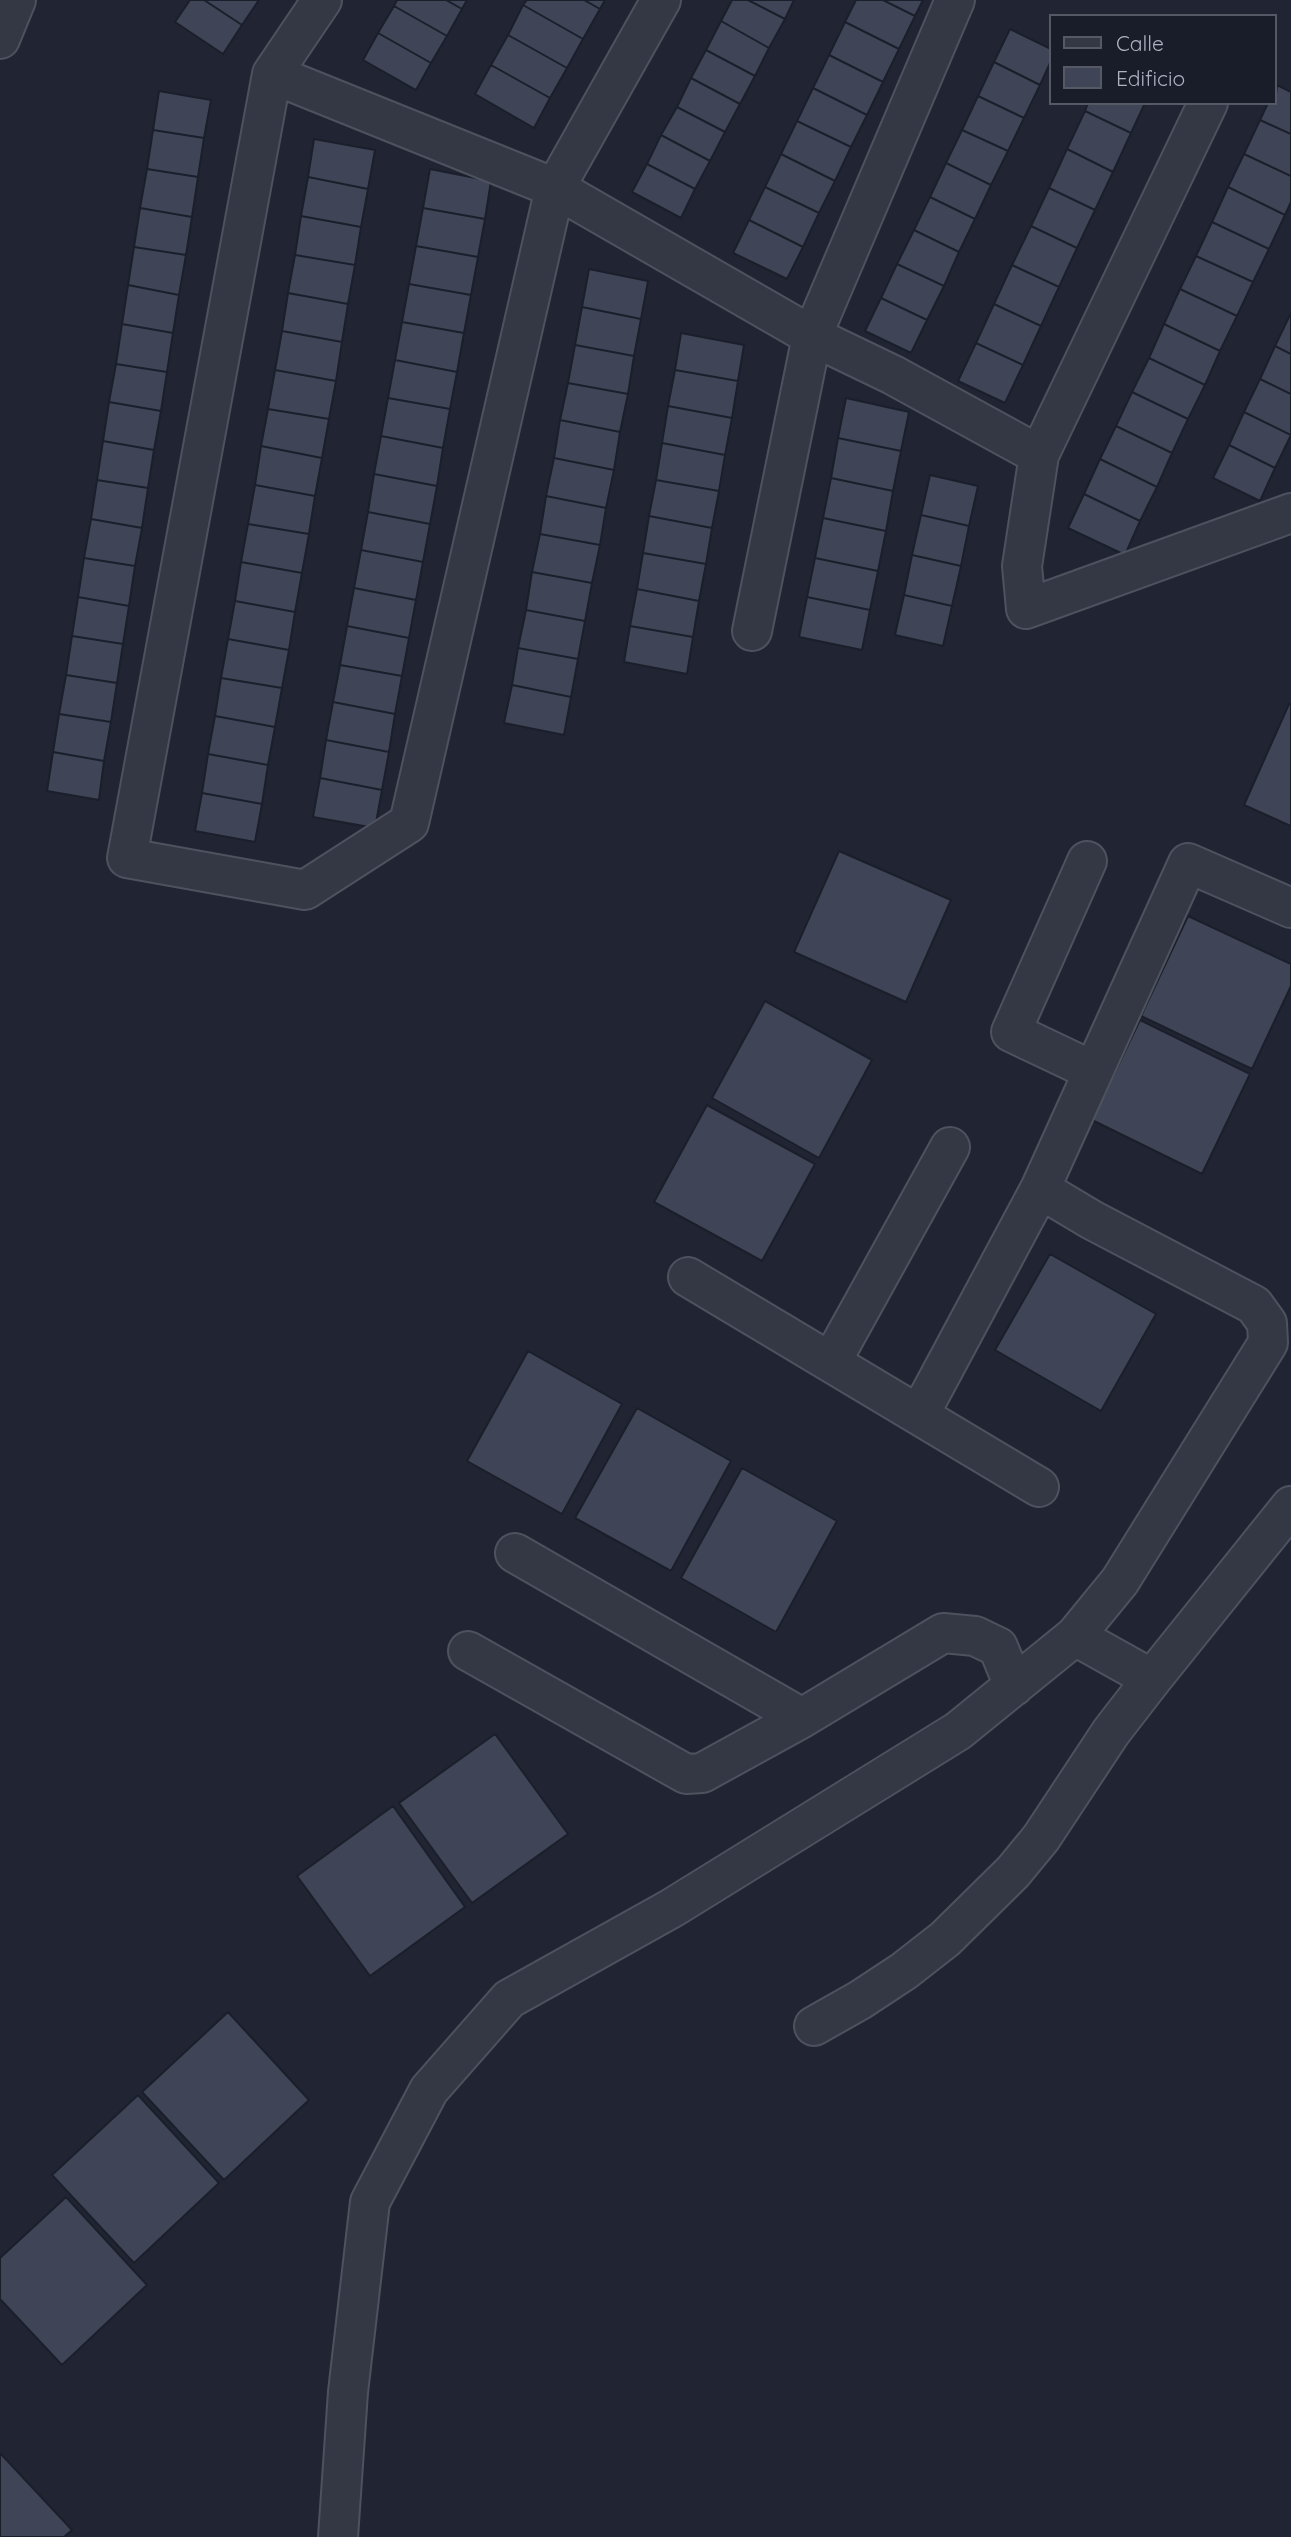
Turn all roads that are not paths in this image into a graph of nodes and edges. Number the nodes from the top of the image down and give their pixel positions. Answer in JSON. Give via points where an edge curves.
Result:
{"nodes":[{"id":1,"x":16,"y":0,"type":"edge"},
{"id":2,"x":322,"y":0,"type":"edge"},
{"id":3,"x":661,"y":0,"type":"edge"},
{"id":4,"x":955,"y":0,"type":"edge"},
{"id":5,"x":0,"y":39,"type":"edge"},
{"id":6,"x":272,"y":74,"type":"junction"},
{"id":7,"x":1207,"y":105,"type":"edge"},
{"id":8,"x":555,"y":188,"type":"junction"},
{"id":9,"x":811,"y":336,"type":"junction"},
{"id":10,"x":1039,"y":455,"type":"junction"},
{"id":11,"x":1291,"y":513,"type":"edge"},
{"id":12,"x":752,"y":631,"type":"dead end"},
{"id":13,"x":1087,"y":861,"type":"dead end"},
{"id":14,"x":1291,"y":908,"type":"edge"},
{"id":15,"x":1093,"y":1071,"type":"junction"},
{"id":16,"x":950,"y":1147,"type":"dead end"},
{"id":17,"x":1040,"y":1189,"type":"junction"},
{"id":18,"x":688,"y":1277,"type":"dead end"},
{"id":19,"x":831,"y":1362,"type":"junction"},
{"id":20,"x":919,"y":1415,"type":"junction"},
{"id":21,"x":1039,"y":1487,"type":"dead end"},
{"id":22,"x":1291,"y":1506,"type":"edge"},
{"id":23,"x":515,"y":1553,"type":"dead end"},
{"id":24,"x":1076,"y":1636,"type":"junction"},
{"id":25,"x":468,"y":1651,"type":"dead end"},
{"id":26,"x":1152,"y":1679,"type":"junction"},
{"id":27,"x":1014,"y":1686,"type":"junction"},
{"id":28,"x":803,"y":1718,"type":"junction"},
{"id":29,"x":814,"y":2026,"type":"dead end"},
{"id":30,"x":338,"y":2537,"type":"edge"}],
"edges":[{"from":1,"to":5,"type":"street"},
{"from":2,"to":6,"type":"street"},
{"from":3,"to":8,"type":"street"},
{"from":4,"to":9,"type":"street"},
{"from":6,"to":8,"type":"street"},
{"from":6,"to":8,"type":"street","via":[[127,858],[305,890],[409,823]]},
{"from":7,"to":10,"type":"street"},
{"from":8,"to":9,"type":"street"},
{"from":9,"to":10,"type":"street"},
{"from":9,"to":12,"type":"street"},
{"from":10,"to":11,"type":"street","via":[[1021,566],[1026,609]]},
{"from":13,"to":15,"type":"street","via":[[1011,1032]]},
{"from":14,"to":15,"type":"street","via":[[1188,863]]},
{"from":15,"to":17,"type":"street"},
{"from":16,"to":19,"type":"street"},
{"from":17,"to":20,"type":"street"},
{"from":17,"to":24,"type":"street","via":[[1254,1305],[1267,1323],[1268,1343],[1120,1581]]},
{"from":18,"to":19,"type":"street"},
{"from":19,"to":20,"type":"street"},
{"from":20,"to":21,"type":"street"},
{"from":22,"to":26,"type":"street"},
{"from":23,"to":28,"type":"street"},
{"from":24,"to":26,"type":"street"},
{"from":24,"to":27,"type":"street"},
{"from":25,"to":28,"type":"street","via":[[686,1774],[702,1773]]},
{"from":26,"to":29,"type":"street","via":[[1041,1838],[991,1895],[904,1971]]},
{"from":27,"to":28,"type":"street","via":[[998,1647],[975,1636],[943,1633]]},
{"from":27,"to":30,"type":"street","via":[[958,1731],[720,1879],[509,1999],[429,2090],[370,2202],[348,2392]]}]}
